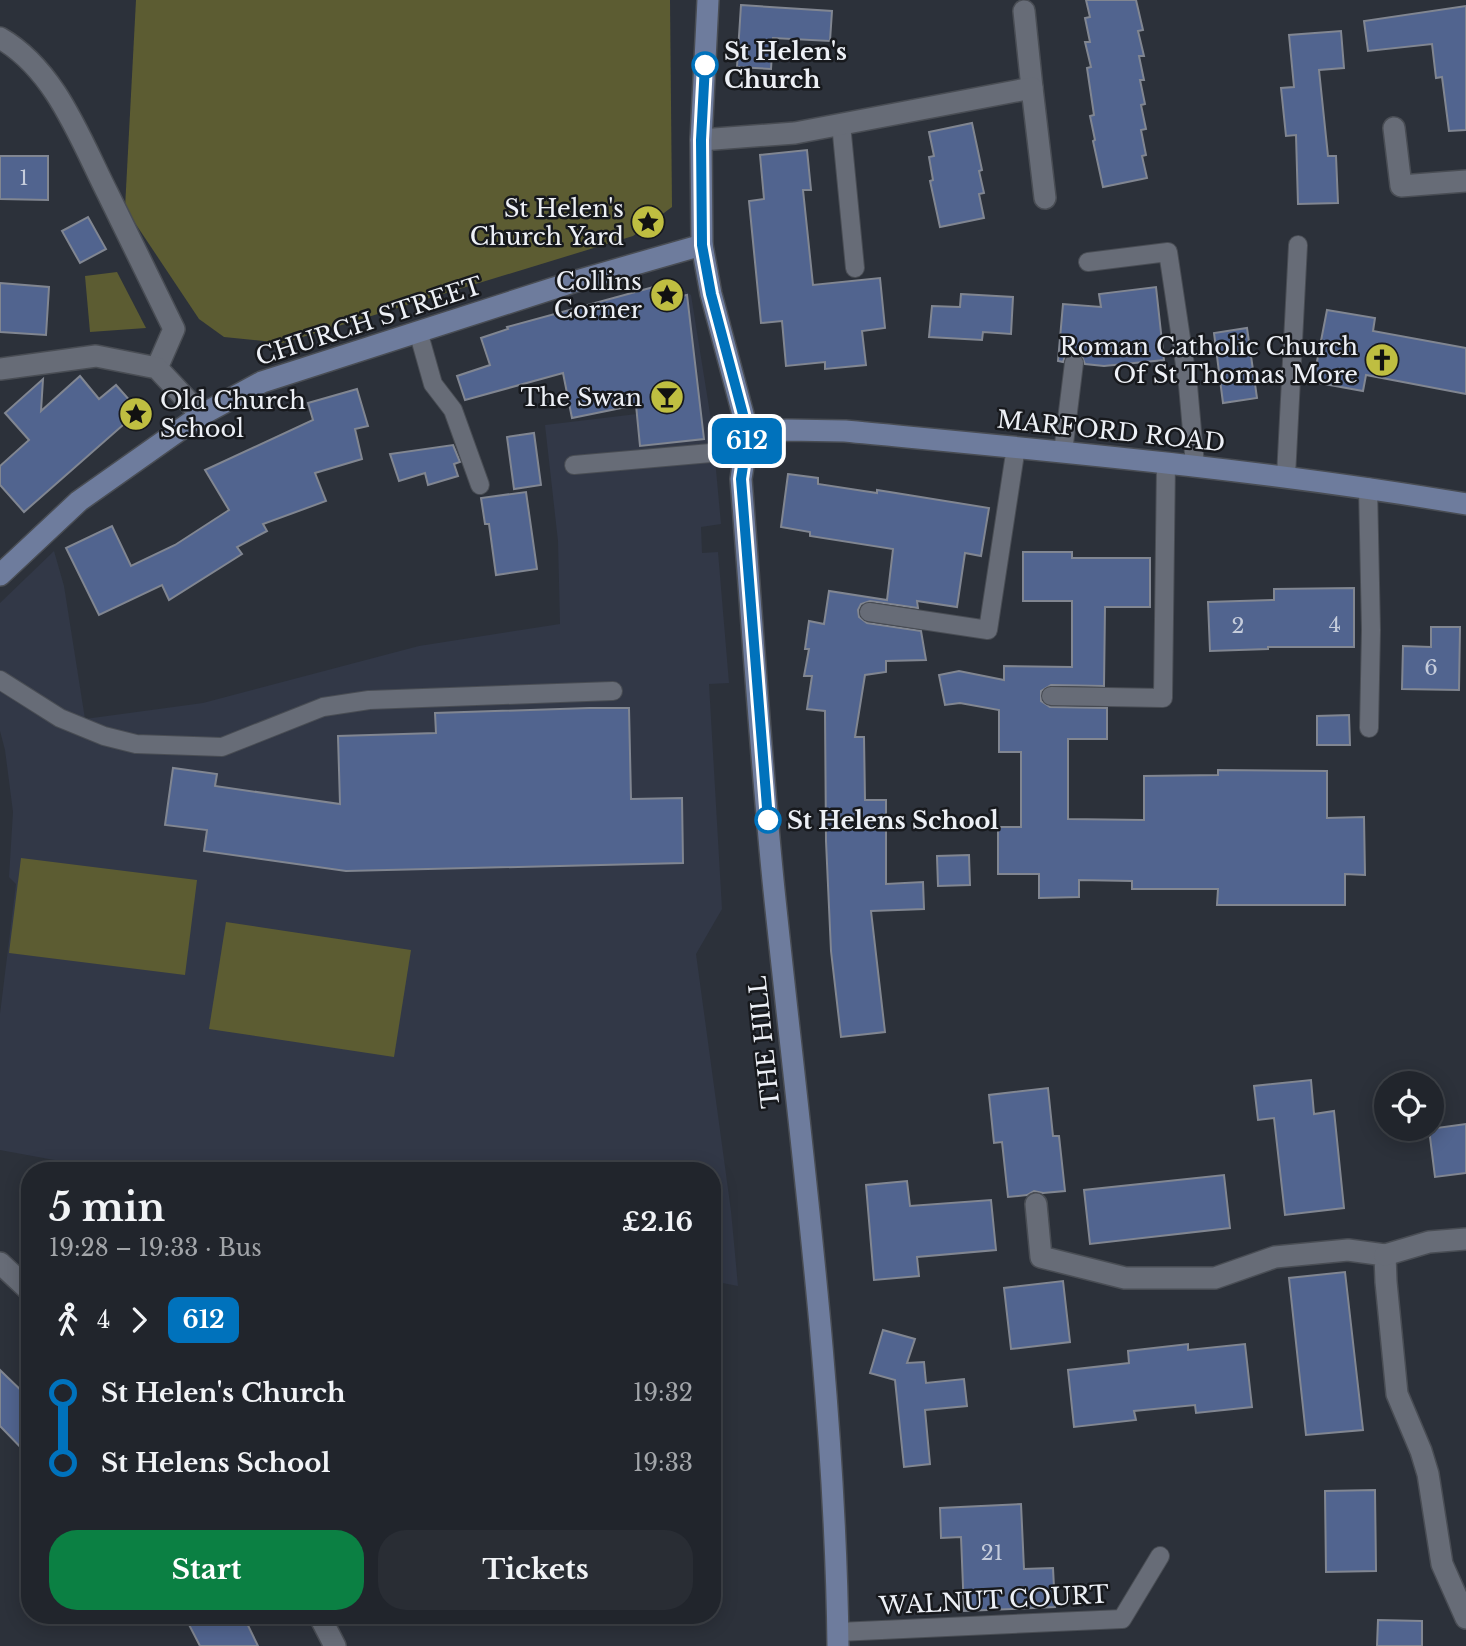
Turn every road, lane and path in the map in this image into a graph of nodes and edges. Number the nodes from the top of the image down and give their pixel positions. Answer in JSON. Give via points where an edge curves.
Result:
{"nodes":[{"id":1,"x":708,"y":0,"type":"edge"},
{"id":2,"x":1024,"y":11,"type":"dead end"},
{"id":3,"x":0,"y":38,"type":"edge"},
{"id":4,"x":1032,"y":88,"type":"junction"},
{"id":5,"x":841,"y":124,"type":"junction"},
{"id":6,"x":1394,"y":128,"type":"dead end"},
{"id":7,"x":701,"y":140,"type":"junction"},
{"id":8,"x":1466,"y":181,"type":"edge"},
{"id":9,"x":1045,"y":198,"type":"dead end"},
{"id":10,"x":702,"y":245,"type":"junction"},
{"id":11,"x":1298,"y":245,"type":"dead end"},
{"id":12,"x":1088,"y":262,"type":"dead end"},
{"id":13,"x":855,"y":268,"type":"dead end"},
{"id":14,"x":418,"y":331,"type":"junction"},
{"id":15,"x":1074,"y":363,"type":"dead end"},
{"id":16,"x":157,"y":368,"type":"junction"},
{"id":17,"x":0,"y":369,"type":"edge"},
{"id":18,"x":201,"y":415,"type":"junction"},
{"id":19,"x":747,"y":442,"type":"junction"},
{"id":20,"x":1016,"y":447,"type":"junction"},
{"id":21,"x":1063,"y":452,"type":"junction"},
{"id":22,"x":1166,"y":462,"type":"junction"},
{"id":23,"x":574,"y":465,"type":"dead end"},
{"id":24,"x":1195,"y":465,"type":"junction"},
{"id":25,"x":1286,"y":475,"type":"junction"},
{"id":26,"x":480,"y":485,"type":"dead end"},
{"id":27,"x":1368,"y":487,"type":"junction"},
{"id":28,"x":1466,"y":504,"type":"edge"},
{"id":29,"x":0,"y":575,"type":"edge"},
{"id":30,"x":869,"y":612,"type":"dead end"},
{"id":31,"x":0,"y":680,"type":"edge"},
{"id":32,"x":613,"y":691,"type":"dead end"},
{"id":33,"x":1051,"y":696,"type":"dead end"},
{"id":34,"x":1369,"y":728,"type":"dead end"},
{"id":35,"x":1036,"y":1205,"type":"dead end"},
{"id":36,"x":1459,"y":1240,"type":"edge"},
{"id":37,"x":1385,"y":1255,"type":"junction"},
{"id":38,"x":0,"y":1263,"type":"edge"},
{"id":39,"x":21,"y":1283,"type":"edge"},
{"id":40,"x":1160,"y":1556,"type":"dead end"},
{"id":41,"x":1466,"y":1618,"type":"edge"},
{"id":42,"x":324,"y":1624,"type":"edge"},
{"id":43,"x":838,"y":1639,"type":"edge"},
{"id":44,"x":335,"y":1646,"type":"edge"}],
"edges":[{"from":1,"to":7,"type":"main road"},
{"from":2,"to":4,"type":"street"},
{"from":3,"to":16,"type":"street","via":[[18,48],[42,73],[67,112],[174,329]]},
{"from":4,"to":5,"type":"street"},
{"from":4,"to":9,"type":"street"},
{"from":5,"to":7,"type":"street","via":[[794,133]]},
{"from":5,"to":13,"type":"lane"},
{"from":6,"to":8,"type":"street","via":[[1401,186]]},
{"from":7,"to":10,"type":"main road"},
{"from":10,"to":14,"type":"main road","name":"CHURCH STREET"},
{"from":10,"to":19,"type":"main road"},
{"from":11,"to":25,"type":"lane"},
{"from":12,"to":24,"type":"lane","via":[[1168,252]]},
{"from":14,"to":18,"type":"main road","name":"CHURCH STREET","via":[[262,382]]},
{"from":14,"to":26,"type":"lane","via":[[433,384],[453,410]]},
{"from":15,"to":21,"type":"lane"},
{"from":16,"to":17,"type":"street","via":[[96,356]]},
{"from":16,"to":18,"type":"street"},
{"from":18,"to":29,"type":"main road","name":"CHURCH STREET","via":[[79,501]]},
{"from":19,"to":20,"type":"main road","name":"MARFORD ROAD","via":[[787,429]]},
{"from":19,"to":23,"type":"lane"},
{"from":19,"to":43,"type":"main road","name":"THE HILL","via":[[741,479],[772,875],[834,1494]]},
{"from":20,"to":21,"type":"main road","name":"MARFORD ROAD"},
{"from":20,"to":30,"type":"lane","via":[[988,630]]},
{"from":21,"to":22,"type":"main road","name":"MARFORD ROAD"},
{"from":22,"to":24,"type":"main road","name":"MARFORD ROAD"},
{"from":22,"to":33,"type":"lane","via":[[1163,698]]},
{"from":24,"to":25,"type":"main road","name":"MARFORD ROAD"},
{"from":25,"to":27,"type":"main road","name":"MARFORD ROAD"},
{"from":27,"to":28,"type":"main road","name":"MARFORD ROAD"},
{"from":27,"to":34,"type":"lane"},
{"from":31,"to":32,"type":"lane","via":[[60,718],[104,736],[136,744],[222,747],[323,707],[369,700]]},
{"from":35,"to":37,"type":"street","via":[[1041,1257],[1125,1278],[1215,1278],[1275,1257],[1348,1250]]},
{"from":36,"to":37,"type":"street","via":[[1429,1242]]},
{"from":37,"to":41,"type":"street","via":[[1397,1394],[1428,1474],[1441,1564]]},
{"from":38,"to":39,"type":"street"},
{"from":40,"to":43,"type":"lane","name":"WALNUT COURT","via":[[1122,1619]]},
{"from":42,"to":44,"type":"street"}]}
